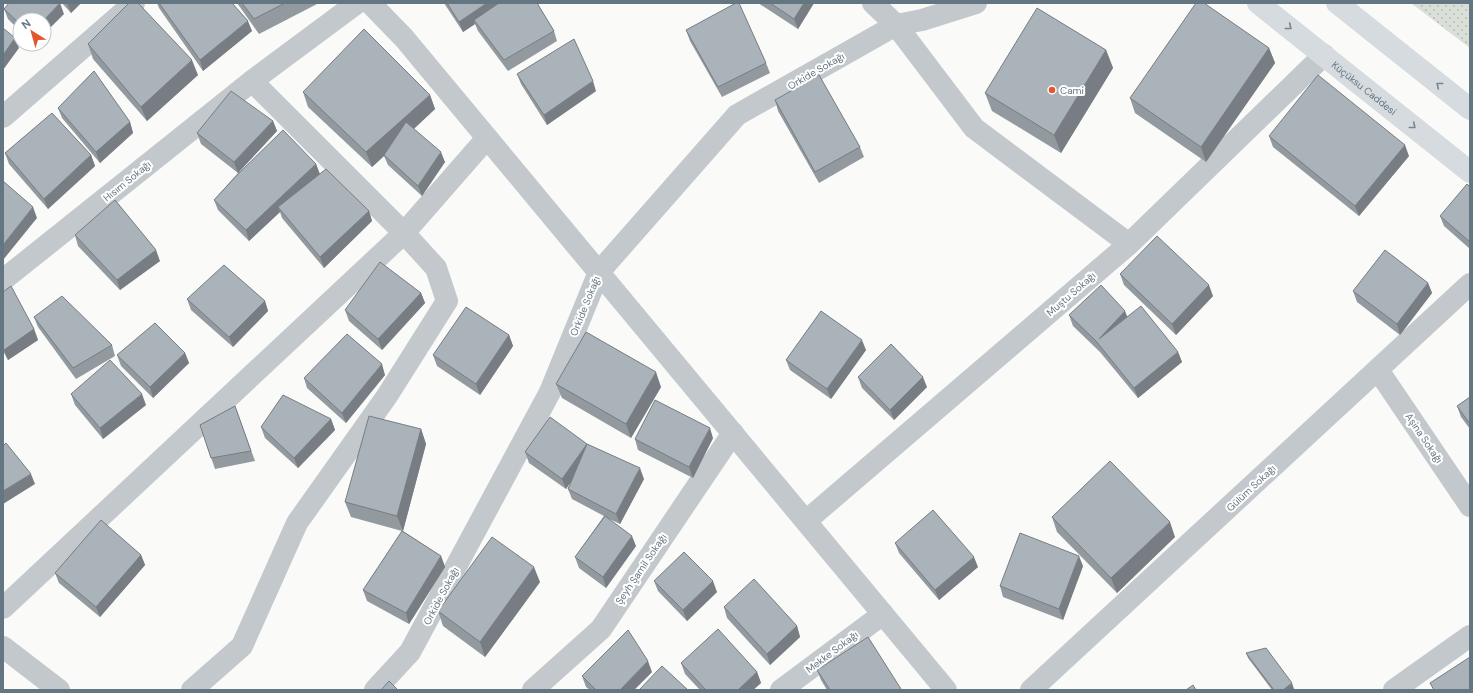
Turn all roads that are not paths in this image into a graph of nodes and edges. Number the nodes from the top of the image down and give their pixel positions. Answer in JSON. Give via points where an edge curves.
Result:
{"nodes":[{"id":1,"x":134,"y":3,"type":"edge"},
{"id":2,"x":357,"y":3,"type":"edge"},
{"id":3,"x":370,"y":3,"type":"edge"},
{"id":4,"x":873,"y":3,"type":"edge"},
{"id":5,"x":976,"y":3,"type":"edge"},
{"id":6,"x":1258,"y":3,"type":"edge"},
{"id":7,"x":1337,"y":3,"type":"edge"},
{"id":8,"x":896,"y":25,"type":"junction"},
{"id":9,"x":1324,"y":55,"type":"junction"},
{"id":10,"x":252,"y":81,"type":"junction"},
{"id":11,"x":1470,"y":109,"type":"edge"},
{"id":12,"x":3,"y":117,"type":"edge"},
{"id":13,"x":487,"y":138,"type":"junction"},
{"id":14,"x":1470,"y":172,"type":"edge"},
{"id":15,"x":404,"y":234,"type":"junction"},
{"id":16,"x":1129,"y":244,"type":"junction"},
{"id":17,"x":599,"y":272,"type":"junction"},
{"id":18,"x":3,"y":280,"type":"edge"},
{"id":19,"x":1470,"y":284,"type":"edge"},
{"id":20,"x":1378,"y":370,"type":"junction"},
{"id":21,"x":733,"y":433,"type":"junction"},
{"id":22,"x":1470,"y":506,"type":"edge"},
{"id":23,"x":806,"y":521,"type":"junction"},
{"id":24,"x":3,"y":608,"type":"edge"},
{"id":25,"x":883,"y":614,"type":"junction"},
{"id":26,"x":1470,"y":636,"type":"edge"},
{"id":27,"x":3,"y":648,"type":"edge"},
{"id":28,"x":59,"y":690,"type":"edge"},
{"id":29,"x":192,"y":690,"type":"edge"},
{"id":30,"x":375,"y":690,"type":"edge"},
{"id":31,"x":533,"y":690,"type":"edge"},
{"id":32,"x":781,"y":690,"type":"edge"},
{"id":33,"x":946,"y":690,"type":"edge"},
{"id":34,"x":1031,"y":690,"type":"edge"},
{"id":35,"x":1394,"y":690,"type":"edge"}],
"edges":[{"from":1,"to":12,"type":"street"},
{"from":2,"to":10,"type":"street","name":"Hısım Sokağı"},
{"from":3,"to":13,"type":"street","via":[[404,38]]},
{"from":4,"to":8,"type":"street"},
{"from":5,"to":8,"type":"street","name":"Orkide Sokağı","via":[[922,20]]},
{"from":6,"to":9,"type":"main road","name":"Küçüksu Caddesi","one_way":true},
{"from":11,"to":7,"type":"main road","one_way":true},
{"from":8,"to":16,"type":"street","via":[[974,128]]},
{"from":8,"to":17,"type":"street","name":"Orkide Sokağı","via":[[737,115]]},
{"from":9,"to":14,"type":"main road","name":"Küçüksu Caddesi","one_way":true},
{"from":9,"to":16,"type":"street","name":"Muştu Sokağı"},
{"from":10,"to":15,"type":"street"},
{"from":10,"to":18,"type":"street","name":"Hısım Sokağı"},
{"from":13,"to":15,"type":"street"},
{"from":13,"to":17,"type":"street"},
{"from":15,"to":24,"type":"street"},
{"from":15,"to":29,"type":"street","via":[[436,268],[447,301],[387,396],[297,523],[242,646]]},
{"from":16,"to":23,"type":"street","name":"Muştu Sokağı"},
{"from":17,"to":21,"type":"street"},
{"from":17,"to":30,"type":"street","name":"Orkide Sokağı","via":[[546,399],[410,652]]},
{"from":19,"to":20,"type":"street","name":"Gülüm Sokağı"},
{"from":20,"to":22,"type":"street","name":"Aşina Sokağı"},
{"from":20,"to":34,"type":"street","name":"Gülüm Sokağı"},
{"from":21,"to":23,"type":"street"},
{"from":21,"to":31,"type":"street","name":"Şeyh Şamil Sokağı","via":[[600,629]]},
{"from":23,"to":25,"type":"street"},
{"from":25,"to":32,"type":"street","name":"Mekke Sokağı"},
{"from":25,"to":33,"type":"street"},
{"from":26,"to":35,"type":"street"},
{"from":27,"to":28,"type":"street"}]}
